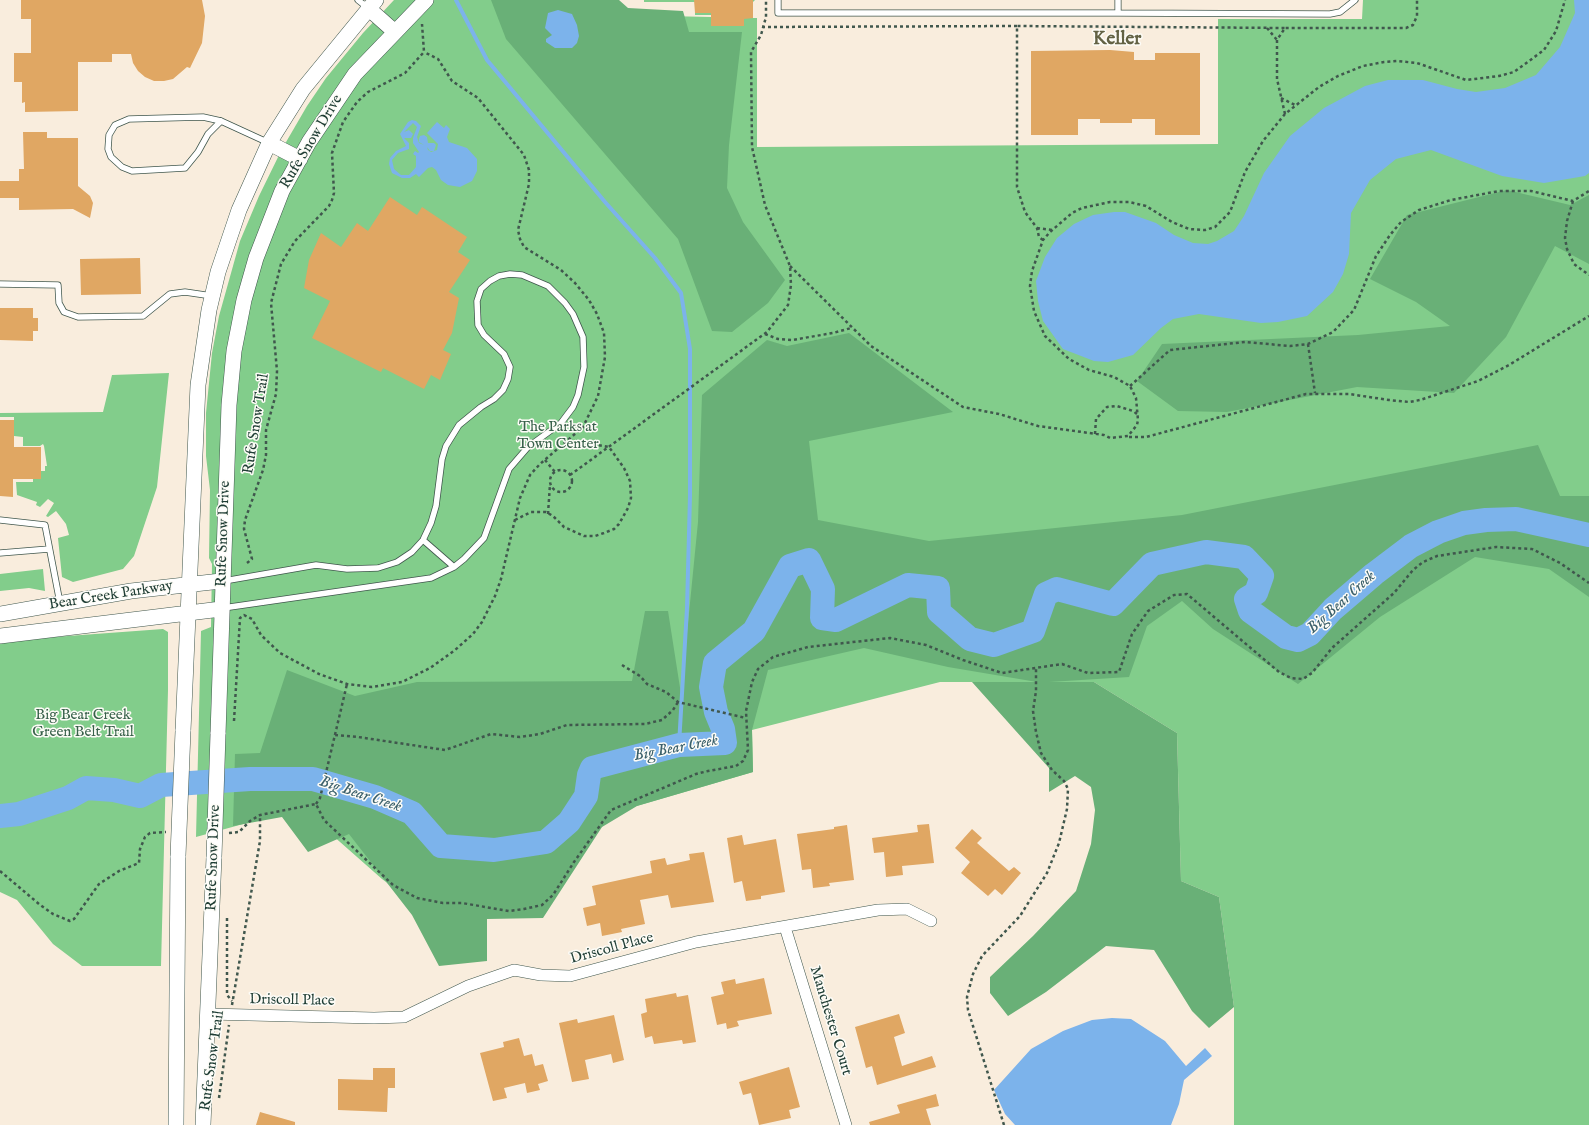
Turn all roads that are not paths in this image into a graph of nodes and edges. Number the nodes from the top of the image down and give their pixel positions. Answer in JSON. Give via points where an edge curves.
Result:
{"nodes":[{"id":1,"x":778,"y":0,"type":"edge"},
{"id":2,"x":1118,"y":0,"type":"edge"},
{"id":3,"x":1355,"y":0,"type":"edge"},
{"id":4,"x":426,"y":1,"type":"edge"},
{"id":5,"x":367,"y":3,"type":"edge"},
{"id":6,"x":1118,"y":13,"type":"junction"},
{"id":7,"x":395,"y":32,"type":"junction"},
{"id":8,"x":221,"y":121,"type":"junction"},
{"id":9,"x":269,"y":143,"type":"junction"},
{"id":10,"x":300,"y":159,"type":"junction"},
{"id":11,"x":0,"y":284,"type":"edge"},
{"id":12,"x":212,"y":296,"type":"junction"},
{"id":13,"x":0,"y":520,"type":"edge"},
{"id":14,"x":422,"y":540,"type":"junction"},
{"id":15,"x":49,"y":549,"type":"junction"},
{"id":16,"x":0,"y":553,"type":"edge"},
{"id":17,"x":454,"y":567,"type":"junction"},
{"id":18,"x":222,"y":581,"type":"junction"},
{"id":19,"x":190,"y":585,"type":"junction"},
{"id":20,"x":60,"y":604,"type":"junction"},
{"id":21,"x":221,"y":609,"type":"junction"},
{"id":22,"x":188,"y":612,"type":"junction"},
{"id":23,"x":0,"y":614,"type":"edge"},
{"id":24,"x":0,"y":636,"type":"edge"},
{"id":25,"x":931,"y":921,"type":"dead end"},
{"id":26,"x":785,"y":926,"type":"junction"},
{"id":27,"x":208,"y":1014,"type":"junction"},
{"id":28,"x":176,"y":1125,"type":"edge"},
{"id":29,"x":203,"y":1125,"type":"edge"},
{"id":30,"x":846,"y":1125,"type":"edge"}],
"edges":[{"from":1,"to":6,"type":"lane","via":[[778,13]]},
{"from":2,"to":6,"type":"lane"},
{"from":3,"to":6,"type":"lane","via":[[1340,12],[1330,14]]},
{"from":4,"to":7,"type":"main road","name":"Rufe Snow Drive"},
{"from":5,"to":7,"type":"main road"},
{"from":5,"to":9,"type":"main road","via":[[303,89]]},
{"from":7,"to":10,"type":"main road","name":"Rufe Snow Drive","via":[[355,74]]},
{"from":8,"to":8,"type":"lane","via":[[203,117],[129,119],[115,124],[108,135],[108,149],[111,157],[122,167],[132,171],[185,168],[208,134]]},
{"from":8,"to":9,"type":"lane"},
{"from":9,"to":10,"type":"main road"},
{"from":9,"to":12,"type":"main road","via":[[239,210]]},
{"from":10,"to":18,"type":"main road","name":"Rufe Snow Drive","via":[[282,191],[256,258],[237,336],[228,405]]},
{"from":11,"to":12,"type":"lane","via":[[58,285],[59,302],[64,312],[78,317],[143,316],[170,294],[185,292]]},
{"from":12,"to":19,"type":"main road","via":[[202,346],[194,426]]},
{"from":13,"to":15,"type":"lane","via":[[45,525]]},
{"from":14,"to":17,"type":"lane"},
{"from":14,"to":17,"type":"lane","via":[[436,506],[446,446],[460,425],[494,399],[503,390],[508,379],[510,367],[504,354],[484,335],[478,325],[477,301],[481,289],[499,276],[510,274],[536,280],[548,286],[565,303],[579,326],[584,367],[578,395],[561,423],[528,447],[509,469],[484,538],[476,549]]},
{"from":14,"to":18,"type":"lane","via":[[412,552],[396,562],[378,568],[347,569],[316,565]]},
{"from":15,"to":16,"type":"lane"},
{"from":15,"to":20,"type":"lane"},
{"from":17,"to":21,"type":"lane","via":[[427,579]]},
{"from":18,"to":19,"type":"main road","name":"Bear Creek Parkway"},
{"from":18,"to":21,"type":"main road","name":"Rufe Snow Drive"},
{"from":19,"to":20,"type":"main road","name":"Bear Creek Parkway","via":[[131,591]]},
{"from":19,"to":22,"type":"main road"},
{"from":20,"to":23,"type":"main road","name":"Bear Creek Parkway"},
{"from":21,"to":22,"type":"main road","name":"Bear Creek Parkway"},
{"from":21,"to":27,"type":"main road","name":"Rufe Snow Drive","bridge":true},
{"from":22,"to":24,"type":"main road","name":"Bear Creek Parkway"},
{"from":22,"to":28,"type":"main road","bridge":true,"via":[[178,856]]},
{"from":25,"to":26,"type":"street","name":"Driscoll Place","via":[[908,909],[878,910]]},
{"from":26,"to":27,"type":"street","name":"Driscoll Place","via":[[696,942],[570,976],[541,975],[514,970],[468,986],[404,1017]]},
{"from":26,"to":30,"type":"street","name":"Manchester Court"},
{"from":27,"to":29,"type":"main road","name":"Rufe Snow Drive"}]}
